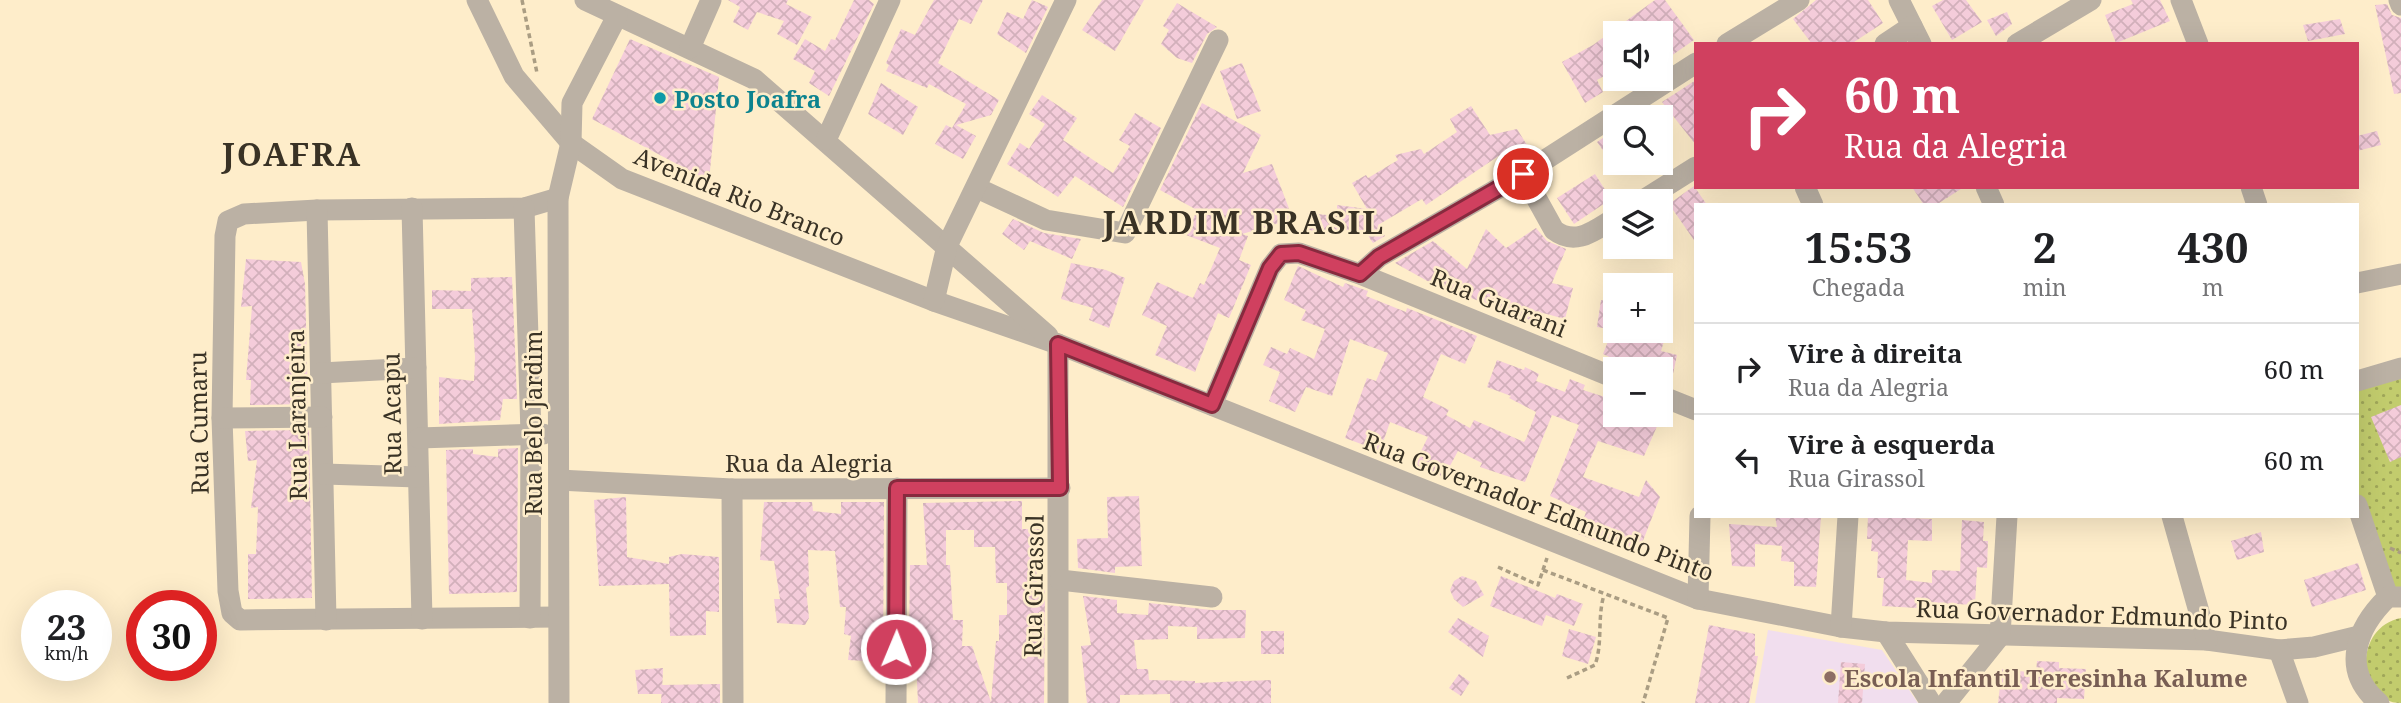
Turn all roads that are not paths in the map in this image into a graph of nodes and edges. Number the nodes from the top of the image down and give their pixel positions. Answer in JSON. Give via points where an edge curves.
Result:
{"nodes":[{"id":1,"x":477,"y":0,"type":"edge"},
{"id":2,"x":584,"y":0,"type":"edge"},
{"id":3,"x":711,"y":0,"type":"edge"},
{"id":4,"x":890,"y":0,"type":"edge"},
{"id":5,"x":1066,"y":0,"type":"edge"},
{"id":6,"x":1799,"y":0,"type":"edge"},
{"id":7,"x":1899,"y":0,"type":"edge"},
{"id":8,"x":2091,"y":0,"type":"edge"},
{"id":9,"x":2181,"y":0,"type":"edge"},
{"id":10,"x":2399,"y":0,"type":"edge"},
{"id":11,"x":2401,"y":5,"type":"edge"},
{"id":12,"x":617,"y":16,"type":"junction"},
{"id":13,"x":1916,"y":35,"type":"edge"},
{"id":14,"x":1218,"y":40,"type":"dead end"},
{"id":15,"x":1730,"y":42,"type":"edge"},
{"id":16,"x":1892,"y":42,"type":"edge"},
{"id":17,"x":2025,"y":42,"type":"edge"},
{"id":18,"x":2197,"y":42,"type":"edge"},
{"id":19,"x":690,"y":48,"type":"junction"},
{"id":20,"x":1694,"y":65,"type":"edge"},
{"id":21,"x":827,"y":140,"type":"junction"},
{"id":22,"x":570,"y":144,"type":"junction"},
{"id":23,"x":1694,"y":168,"type":"edge"},
{"id":24,"x":1523,"y":174,"type":"junction"},
{"id":25,"x":977,"y":188,"type":"junction"},
{"id":26,"x":1661,"y":189,"type":"edge"},
{"id":27,"x":558,"y":198,"type":"junction"},
{"id":28,"x":412,"y":208,"type":"junction"},
{"id":29,"x":524,"y":208,"type":"junction"},
{"id":30,"x":317,"y":210,"type":"junction"},
{"id":31,"x":1603,"y":226,"type":"edge"},
{"id":32,"x":947,"y":246,"type":"junction"},
{"id":33,"x":1360,"y":274,"type":"junction"},
{"id":34,"x":2401,"y":274,"type":"edge"},
{"id":35,"x":2359,"y":283,"type":"edge"},
{"id":36,"x":934,"y":301,"type":"junction"},
{"id":37,"x":1058,"y":344,"type":"junction"},
{"id":38,"x":416,"y":368,"type":"junction"},
{"id":39,"x":2401,"y":368,"type":"edge"},
{"id":40,"x":321,"y":373,"type":"junction"},
{"id":41,"x":1603,"y":373,"type":"edge"},
{"id":42,"x":2359,"y":380,"type":"edge"},
{"id":43,"x":1673,"y":401,"type":"edge"},
{"id":44,"x":1212,"y":405,"type":"junction"},
{"id":45,"x":1694,"y":409,"type":"edge"},
{"id":46,"x":323,"y":417,"type":"junction"},
{"id":47,"x":222,"y":418,"type":"junction"},
{"id":48,"x":531,"y":434,"type":"junction"},
{"id":49,"x":559,"y":435,"type":"junction"},
{"id":50,"x":419,"y":438,"type":"junction"},
{"id":51,"x":324,"y":474,"type":"junction"},
{"id":52,"x":418,"y":477,"type":"junction"},
{"id":53,"x":559,"y":480,"type":"junction"},
{"id":54,"x":897,"y":488,"type":"junction"},
{"id":55,"x":1060,"y":488,"type":"junction"},
{"id":56,"x":732,"y":489,"type":"junction"},
{"id":57,"x":2359,"y":510,"type":"edge"},
{"id":58,"x":1700,"y":518,"type":"edge"},
{"id":59,"x":1848,"y":518,"type":"edge"},
{"id":60,"x":2007,"y":518,"type":"edge"},
{"id":61,"x":2173,"y":518,"type":"edge"},
{"id":62,"x":1060,"y":580,"type":"junction"},
{"id":63,"x":1212,"y":597,"type":"dead end"},
{"id":64,"x":2394,"y":597,"type":"edge"},
{"id":65,"x":1698,"y":598,"type":"junction"},
{"id":66,"x":558,"y":617,"type":"junction"},
{"id":67,"x":530,"y":618,"type":"junction"},
{"id":68,"x":422,"y":619,"type":"junction"},
{"id":69,"x":326,"y":620,"type":"junction"},
{"id":70,"x":1841,"y":626,"type":"junction"},
{"id":71,"x":1886,"y":632,"type":"junction"},
{"id":72,"x":2000,"y":636,"type":"junction"},
{"id":73,"x":2359,"y":636,"type":"junction"},
{"id":74,"x":2207,"y":640,"type":"junction"},
{"id":75,"x":2314,"y":647,"type":"junction"},
{"id":76,"x":2279,"y":650,"type":"junction"},
{"id":77,"x":2354,"y":665,"type":"junction"},
{"id":78,"x":558,"y":703,"type":"edge"},
{"id":79,"x":733,"y":703,"type":"edge"},
{"id":80,"x":896,"y":703,"type":"edge"},
{"id":81,"x":1058,"y":703,"type":"edge"},
{"id":82,"x":1931,"y":703,"type":"edge"},
{"id":83,"x":1946,"y":703,"type":"edge"},
{"id":84,"x":2298,"y":703,"type":"edge"},
{"id":85,"x":2379,"y":703,"type":"edge"}],
"edges":[{"from":1,"to":22,"type":"street","name":"Avenida Rio Branco","via":[[514,76]]},
{"from":2,"to":12,"type":"street"},
{"from":3,"to":19,"type":"street"},
{"from":4,"to":21,"type":"street"},
{"from":5,"to":25,"type":"street"},
{"from":6,"to":15,"type":"street"},
{"from":7,"to":13,"type":"street"},
{"from":8,"to":17,"type":"street"},
{"from":9,"to":18,"type":"street"},
{"from":10,"to":11,"type":"street"},
{"from":12,"to":19,"type":"street"},
{"from":12,"to":22,"type":"street","name":"Rua Belo Jardim","via":[[572,103]]},
{"from":13,"to":16,"type":"street"},
{"from":14,"to":25,"type":"street","via":[[1125,233],[1046,220]]},
{"from":19,"to":21,"type":"street","via":[[754,79]]},
{"from":20,"to":24,"type":"street"},
{"from":21,"to":32,"type":"street"},
{"from":22,"to":27,"type":"street","name":"Rua Belo Jardim"},
{"from":22,"to":36,"type":"street","name":"Avenida Rio Branco","via":[[622,179]]},
{"from":23,"to":26,"type":"street"},
{"from":24,"to":31,"type":"street","via":[[1555,230],[1572,239]]},
{"from":24,"to":33,"type":"street","via":[[1379,257]]},
{"from":25,"to":32,"type":"street"},
{"from":27,"to":29,"type":"street"},
{"from":27,"to":49,"type":"street","name":"Rua Belo Jardim"},
{"from":28,"to":29,"type":"street"},
{"from":28,"to":30,"type":"street"},
{"from":28,"to":38,"type":"street","name":"Rua Acapu"},
{"from":29,"to":48,"type":"street","name":"Rua Belo Jardim"},
{"from":30,"to":40,"type":"street","name":"Rua Laranjeira"},
{"from":30,"to":47,"type":"street","name":"Rua Cumaru","via":[[244,214],[228,221]]},
{"from":32,"to":36,"type":"street"},
{"from":32,"to":37,"type":"street"},
{"from":33,"to":41,"type":"street","name":"Rua Guarani"},
{"from":33,"to":44,"type":"street","name":"Rua Guarani","via":[[1299,253],[1281,254],[1270,268]]},
{"from":34,"to":35,"type":"street"},
{"from":36,"to":37,"type":"street","name":"Avenida Rio Branco"},
{"from":37,"to":44,"type":"street","name":"Rua Governador Edmundo Pinto"},
{"from":37,"to":55,"type":"street","name":"Rua Girassol"},
{"from":38,"to":40,"type":"street"},
{"from":38,"to":50,"type":"street","name":"Rua Acapu"},
{"from":39,"to":42,"type":"street"},
{"from":40,"to":46,"type":"street","name":"Rua Laranjeira"},
{"from":43,"to":45,"type":"street"},
{"from":44,"to":65,"type":"street","name":"Rua Governador Edmundo Pinto"},
{"from":46,"to":47,"type":"street"},
{"from":46,"to":51,"type":"street","name":"Rua Laranjeira"},
{"from":47,"to":69,"type":"street","name":"Rua Cumaru","via":[[232,613],[240,620]]},
{"from":48,"to":49,"type":"street"},
{"from":48,"to":50,"type":"street"},
{"from":48,"to":67,"type":"street","name":"Rua Belo Jardim"},
{"from":49,"to":53,"type":"street","name":"Rua Belo Jardim"},
{"from":50,"to":52,"type":"street","name":"Rua Acapu"},
{"from":51,"to":52,"type":"street"},
{"from":51,"to":69,"type":"street","name":"Rua Laranjeira"},
{"from":52,"to":68,"type":"street","name":"Rua Acapu"},
{"from":53,"to":56,"type":"street","name":"Rua da Alegria"},
{"from":53,"to":66,"type":"street","name":"Rua Belo Jardim"},
{"from":54,"to":55,"type":"street","name":"Rua da Alegria"},
{"from":54,"to":56,"type":"street","name":"Rua da Alegria"},
{"from":54,"to":80,"type":"street"},
{"from":55,"to":62,"type":"street","name":"Rua Girassol"},
{"from":56,"to":79,"type":"street"},
{"from":57,"to":64,"type":"street"},
{"from":58,"to":65,"type":"street"},
{"from":59,"to":70,"type":"street"},
{"from":60,"to":72,"type":"street"},
{"from":61,"to":74,"type":"street"},
{"from":62,"to":63,"type":"street"},
{"from":62,"to":81,"type":"street","name":"Rua Girassol"},
{"from":64,"to":73,"type":"street","via":[[2366,621]]},
{"from":65,"to":70,"type":"street","name":"Rua Governador Edmundo Pinto"},
{"from":66,"to":67,"type":"street"},
{"from":66,"to":78,"type":"street","name":"Rua Belo Jardim"},
{"from":67,"to":68,"type":"street"},
{"from":68,"to":69,"type":"street"},
{"from":70,"to":71,"type":"street","name":"Rua Governador Edmundo Pinto"},
{"from":71,"to":72,"type":"street","name":"Rua Governador Edmundo Pinto"},
{"from":71,"to":82,"type":"street"},
{"from":72,"to":74,"type":"street","name":"Rua Governador Edmundo Pinto"},
{"from":72,"to":83,"type":"street"},
{"from":73,"to":75,"type":"street","name":"Rua Governador Edmundo Pinto"},
{"from":73,"to":77,"type":"street"},
{"from":74,"to":76,"type":"street","name":"Rua Governador Edmundo Pinto"},
{"from":75,"to":76,"type":"street","name":"Rua Governador Edmundo Pinto"},
{"from":75,"to":77,"type":"street","name":"Rua Governador Edmundo Pinto"},
{"from":76,"to":84,"type":"street"},
{"from":77,"to":85,"type":"street","via":[[2364,687]]}]}
